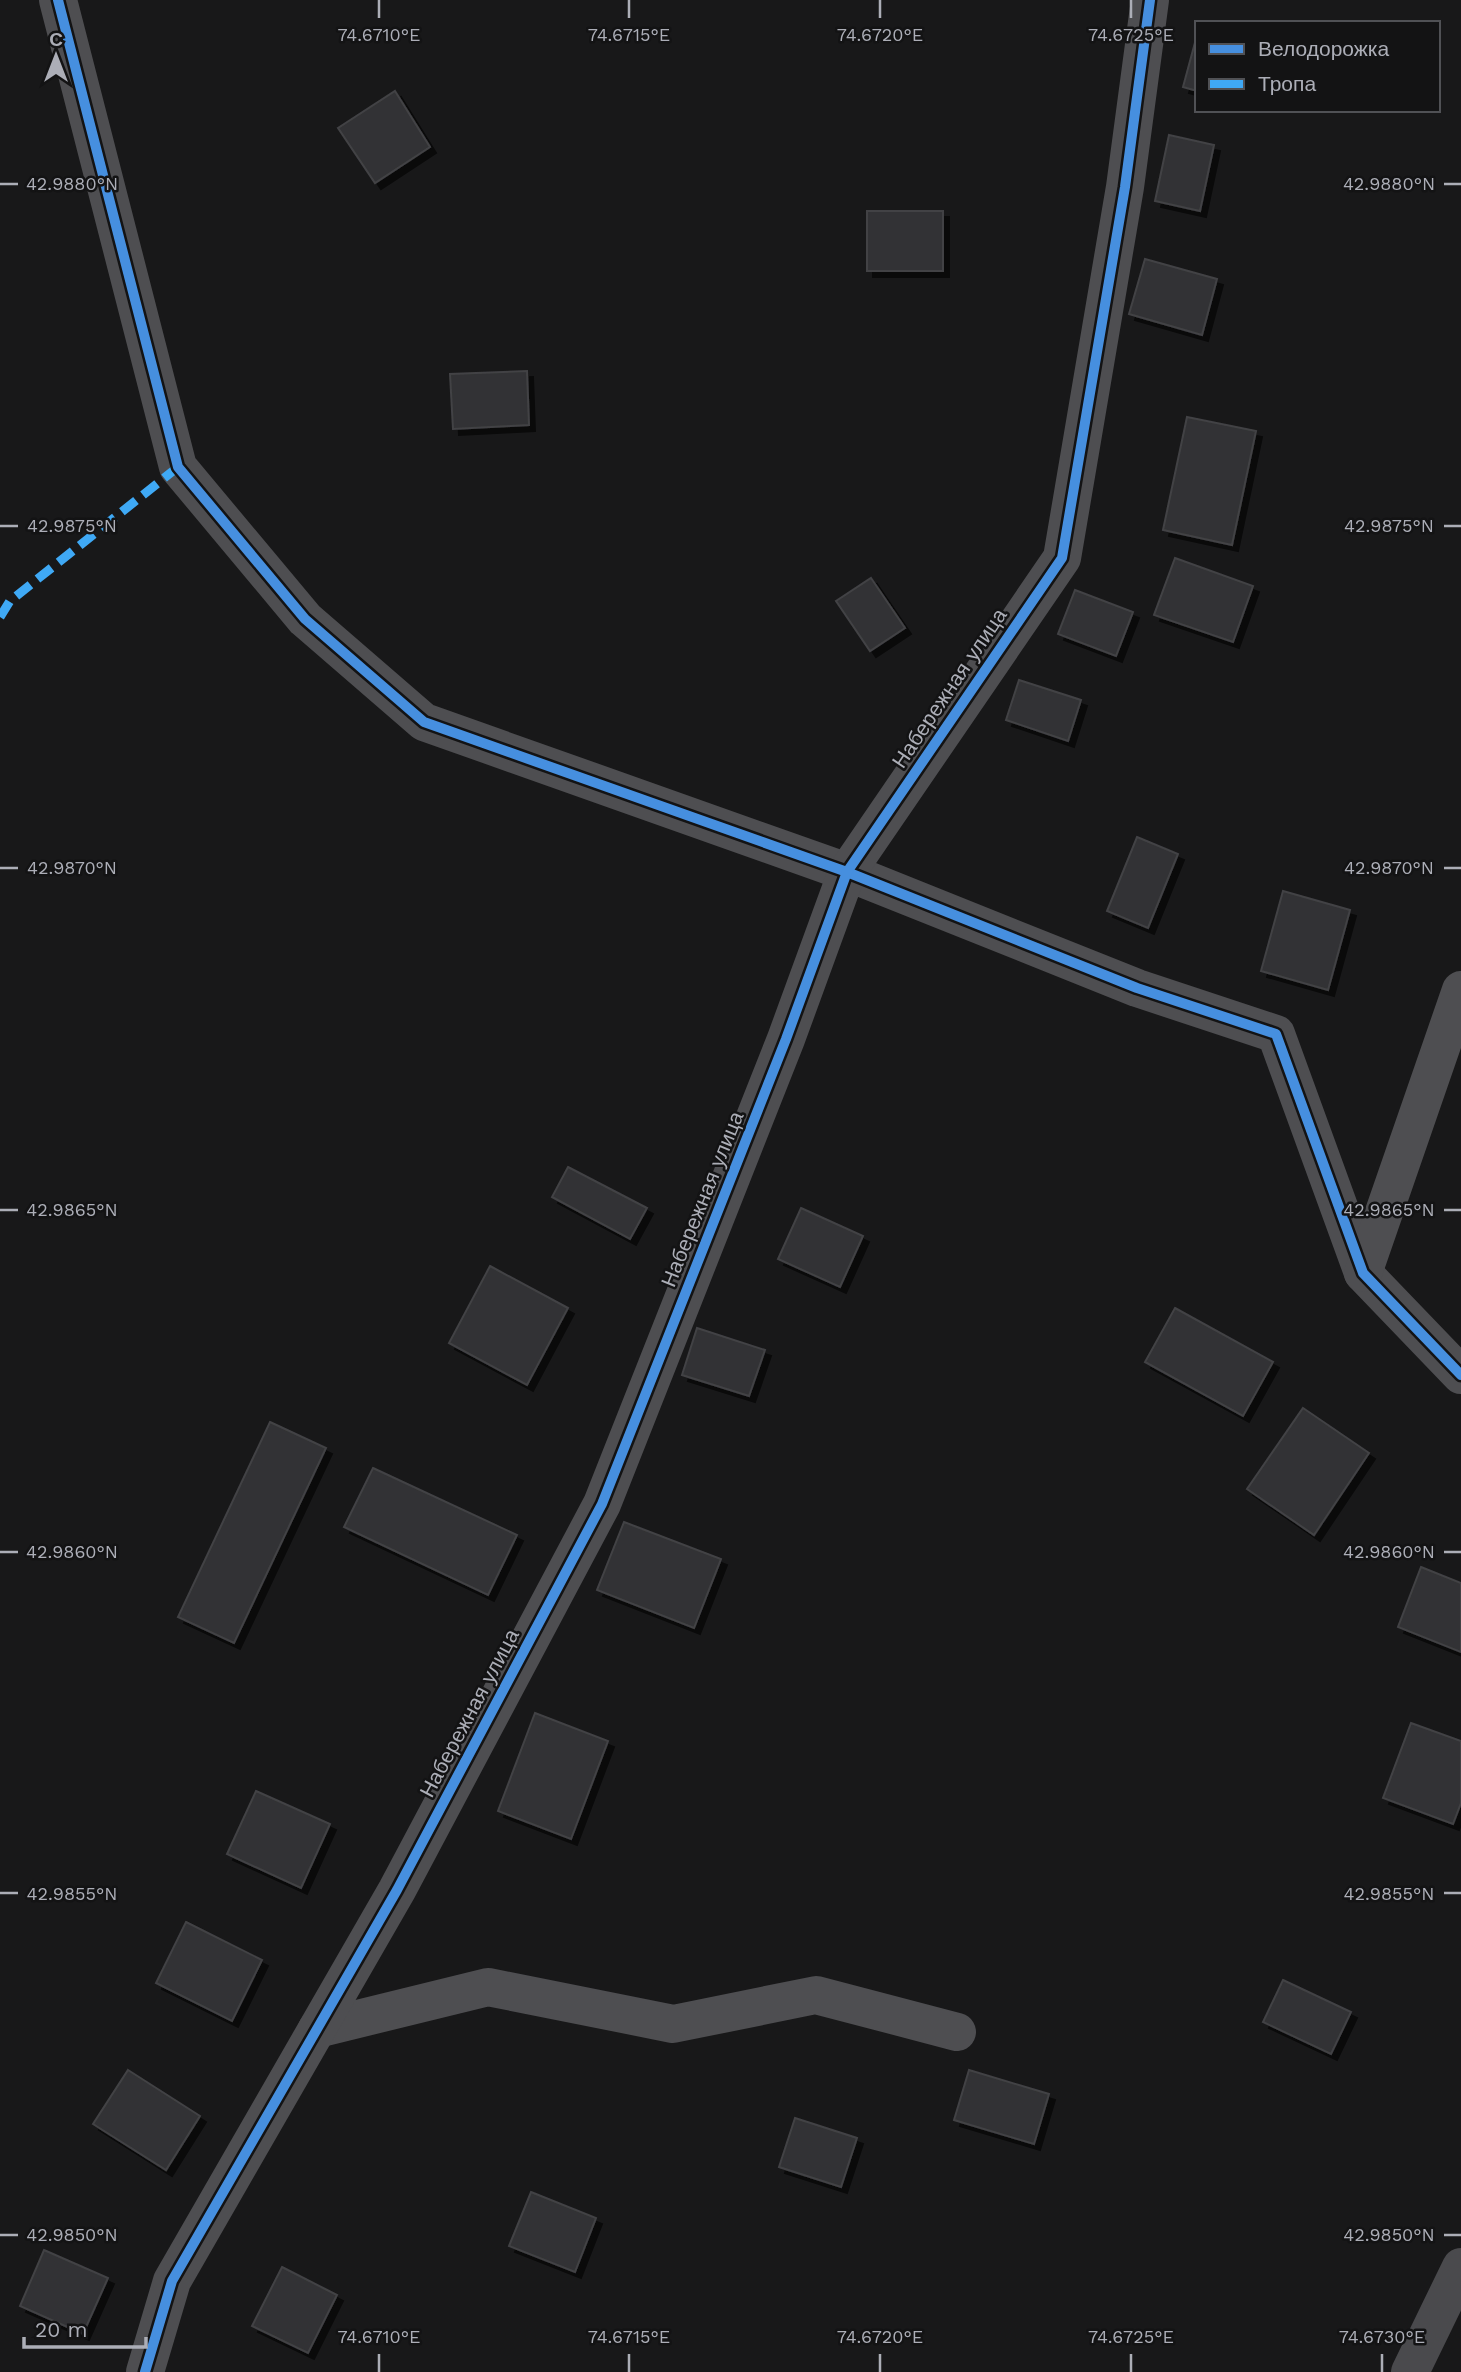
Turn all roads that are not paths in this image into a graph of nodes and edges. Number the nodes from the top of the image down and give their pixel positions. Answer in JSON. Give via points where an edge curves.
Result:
{"nodes":[{"id":1,"x":58,"y":0,"type":"edge"},
{"id":2,"x":1150,"y":0,"type":"edge"},
{"id":3,"x":847,"y":872,"type":"junction"},
{"id":4,"x":1461,"y":990,"type":"edge"},
{"id":5,"x":1363,"y":1273,"type":"junction"},
{"id":6,"x":1461,"y":1375,"type":"edge"},
{"id":7,"x":317,"y":2029,"type":"junction"},
{"id":8,"x":957,"y":2032,"type":"dead end"},
{"id":9,"x":1461,"y":2267,"type":"edge"},
{"id":10,"x":145,"y":2372,"type":"edge"},
{"id":11,"x":1410,"y":2372,"type":"edge"}],
"edges":[{"from":1,"to":3,"type":"street","via":[[178,467],[305,619],[424,722]]},
{"from":2,"to":3,"type":"street","name":"Набережная улица","via":[[1125,187],[1062,558]]},
{"from":3,"to":5,"type":"street","via":[[1137,988],[1276,1034]]},
{"from":3,"to":7,"type":"street","name":"Набережная улица","via":[[602,1504],[397,1890]]},
{"from":4,"to":5,"type":"street"},
{"from":5,"to":6,"type":"street"},
{"from":7,"to":8,"type":"street","via":[[488,1987],[673,2024],[816,1995]]},
{"from":7,"to":10,"type":"street","name":"Набережная улица","via":[[172,2281]]},
{"from":9,"to":11,"type":"highway"}]}
